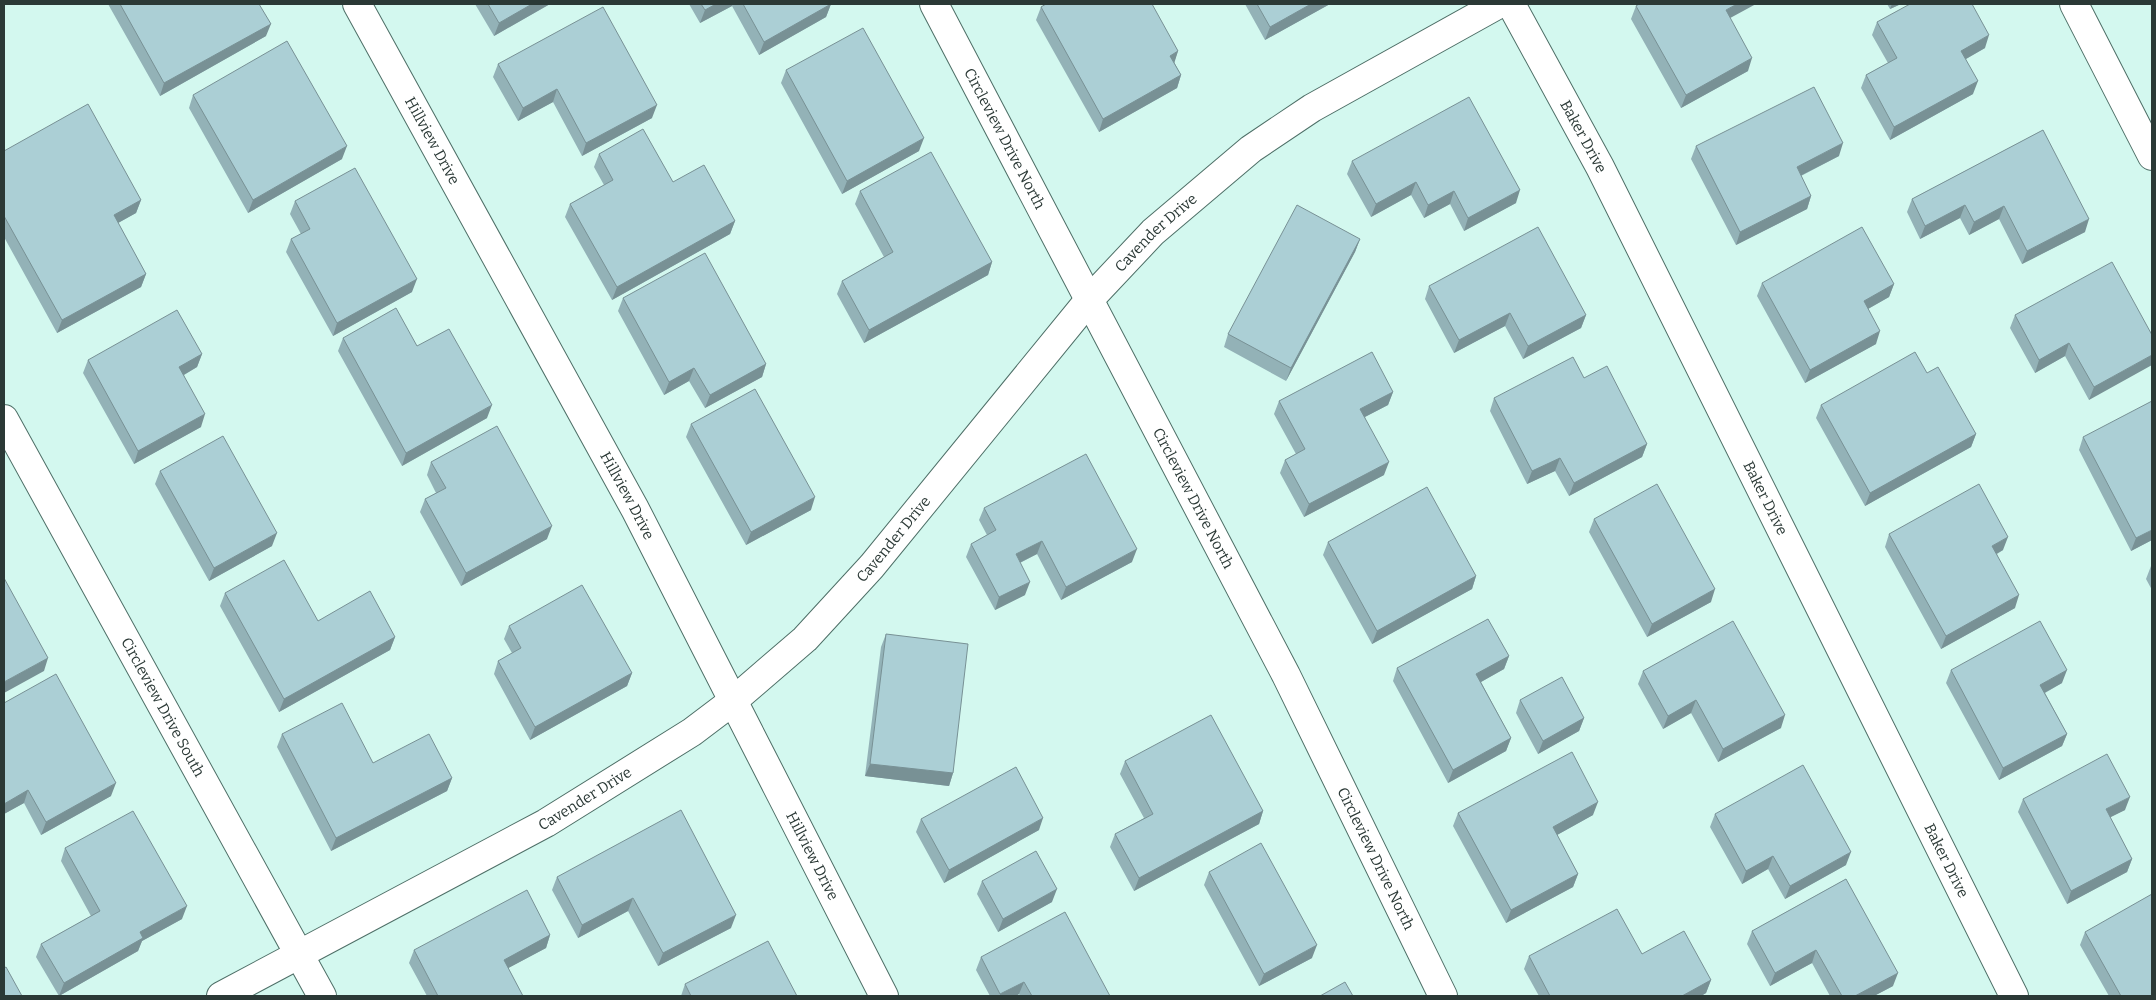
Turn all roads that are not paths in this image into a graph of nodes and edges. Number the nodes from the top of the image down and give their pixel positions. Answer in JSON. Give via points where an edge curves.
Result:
{"nodes":[{"id":1,"x":357,"y":4,"type":"edge"},
{"id":2,"x":934,"y":4,"type":"edge"},
{"id":3,"x":1499,"y":4,"type":"edge"},
{"id":4,"x":1510,"y":4,"type":"edge"},
{"id":5,"x":2074,"y":4,"type":"edge"},
{"id":6,"x":2152,"y":156,"type":"edge"},
{"id":7,"x":1089,"y":300,"type":"junction"},
{"id":8,"x":4,"y":418,"type":"edge"},
{"id":9,"x":733,"y":701,"type":"junction"},
{"id":10,"x":299,"y":953,"type":"junction"},
{"id":11,"x":221,"y":996,"type":"edge"},
{"id":12,"x":322,"y":996,"type":"edge"},
{"id":13,"x":884,"y":996,"type":"edge"},
{"id":14,"x":1443,"y":996,"type":"edge"},
{"id":15,"x":2014,"y":996,"type":"edge"}],
"edges":[{"from":1,"to":9,"type":"street","name":"Hillview Drive","via":[[635,510]]},
{"from":2,"to":7,"type":"street","name":"Circleview Drive North"},
{"from":3,"to":7,"type":"street","name":"Cavender Drive","via":[[1312,108],[1251,149],[1153,232]]},
{"from":4,"to":15,"type":"street","name":"Baker Drive","via":[[1600,166]]},
{"from":5,"to":6,"type":"street"},
{"from":7,"to":9,"type":"street","name":"Cavender Drive","via":[[872,566],[805,639]]},
{"from":7,"to":14,"type":"street","name":"Circleview Drive North","via":[[1286,674]]},
{"from":8,"to":10,"type":"street","name":"Circleview Drive South"},
{"from":9,"to":10,"type":"street","name":"Cavender Drive","via":[[692,732],[546,823]]},
{"from":9,"to":13,"type":"street","name":"Hillview Drive"},
{"from":10,"to":11,"type":"street","name":"Cavender Drive"},
{"from":10,"to":12,"type":"street","name":"Circleview Drive South"}]}
